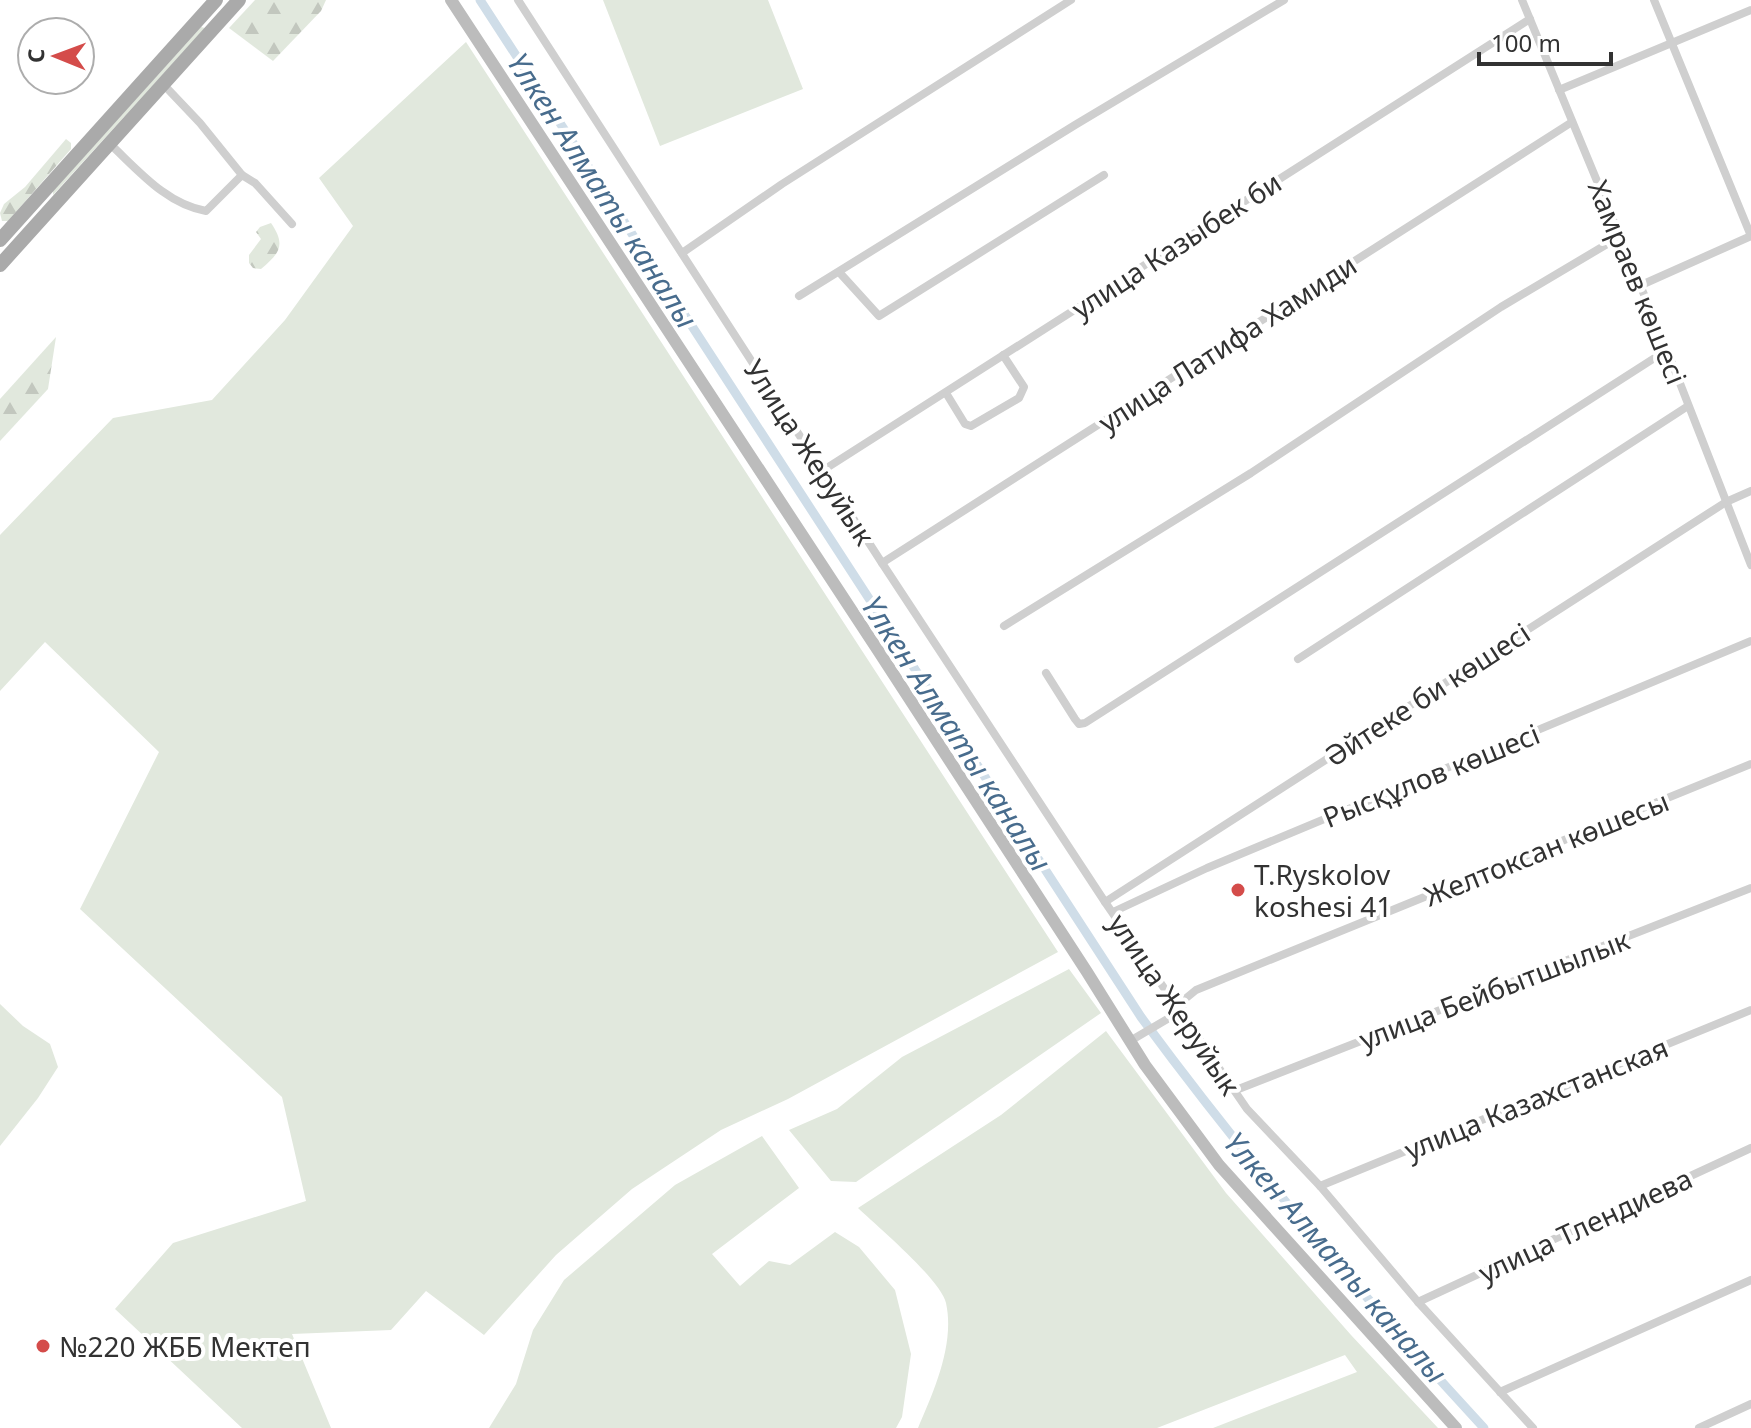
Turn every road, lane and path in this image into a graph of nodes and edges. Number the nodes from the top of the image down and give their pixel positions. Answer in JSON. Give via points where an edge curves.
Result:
{"nodes":[{"id":1,"x":216,"y":0,"type":"edge"},
{"id":2,"x":239,"y":0,"type":"edge"},
{"id":3,"x":451,"y":0,"type":"edge"},
{"id":4,"x":518,"y":0,"type":"edge"},
{"id":5,"x":1071,"y":0,"type":"edge"},
{"id":6,"x":1284,"y":0,"type":"edge"},
{"id":7,"x":1522,"y":0,"type":"edge"},
{"id":8,"x":1654,"y":0,"type":"edge"},
{"id":9,"x":1751,"y":10,"type":"edge"},
{"id":10,"x":201,"y":17,"type":"junction"},
{"id":11,"x":1530,"y":19,"type":"junction"},
{"id":12,"x":213,"y":28,"type":"junction"},
{"id":13,"x":1671,"y":42,"type":"junction"},
{"id":14,"x":163,"y":84,"type":"junction"},
{"id":15,"x":1559,"y":90,"type":"junction"},
{"id":16,"x":1572,"y":122,"type":"junction"},
{"id":17,"x":109,"y":143,"type":"junction"},
{"id":18,"x":242,"y":175,"type":"junction"},
{"id":19,"x":1104,"y":175,"type":"dead end"},
{"id":20,"x":43,"y":193,"type":"junction"},
{"id":21,"x":54,"y":205,"type":"junction"},
{"id":22,"x":292,"y":224,"type":"dead end"},
{"id":23,"x":1751,"y":236,"type":"edge"},
{"id":24,"x":1619,"y":237,"type":"junction"},
{"id":25,"x":0,"y":240,"type":"edge"},
{"id":26,"x":682,"y":253,"type":"junction"},
{"id":27,"x":0,"y":265,"type":"edge"},
{"id":28,"x":839,"y":272,"type":"junction"},
{"id":29,"x":1639,"y":286,"type":"junction"},
{"id":30,"x":799,"y":296,"type":"dead end"},
{"id":31,"x":1667,"y":350,"type":"junction"},
{"id":32,"x":1003,"y":355,"type":"junction"},
{"id":33,"x":946,"y":393,"type":"junction"},
{"id":34,"x":1688,"y":406,"type":"junction"},
{"id":35,"x":822,"y":471,"type":"junction"},
{"id":36,"x":1751,"y":491,"type":"edge"},
{"id":37,"x":1726,"y":502,"type":"junction"},
{"id":38,"x":882,"y":563,"type":"junction"},
{"id":39,"x":1751,"y":565,"type":"edge"},
{"id":40,"x":1004,"y":626,"type":"dead end"},
{"id":41,"x":1751,"y":641,"type":"edge"},
{"id":42,"x":1298,"y":659,"type":"dead end"},
{"id":43,"x":1046,"y":673,"type":"dead end"},
{"id":44,"x":1751,"y":764,"type":"edge"},
{"id":45,"x":1751,"y":888,"type":"edge"},
{"id":46,"x":1105,"y":902,"type":"junction"},
{"id":47,"x":1113,"y":912,"type":"junction"},
{"id":48,"x":1751,"y":1010,"type":"edge"},
{"id":49,"x":1177,"y":1013,"type":"junction"},
{"id":50,"x":1130,"y":1041,"type":"junction"},
{"id":51,"x":1236,"y":1090,"type":"junction"},
{"id":52,"x":1751,"y":1148,"type":"edge"},
{"id":53,"x":1320,"y":1186,"type":"junction"},
{"id":54,"x":1751,"y":1280,"type":"edge"},
{"id":55,"x":1418,"y":1302,"type":"junction"},
{"id":56,"x":1500,"y":1392,"type":"junction"},
{"id":57,"x":1751,"y":1404,"type":"edge"},
{"id":58,"x":1456,"y":1428,"type":"edge"},
{"id":59,"x":1533,"y":1428,"type":"edge"},
{"id":60,"x":1699,"y":1428,"type":"edge"}],
"edges":[{"from":1,"to":10,"type":"main road"},
{"from":2,"to":12,"type":"main road"},
{"from":3,"to":50,"type":"street"},
{"from":4,"to":26,"type":"street","name":"Улица Жеруйык"},
{"from":5,"to":26,"type":"street"},
{"from":6,"to":28,"type":"street"},
{"from":7,"to":11,"type":"street","name":"Хамраев көшесі"},
{"from":8,"to":13,"type":"street"},
{"from":9,"to":13,"type":"street"},
{"from":10,"to":12,"type":"main road"},
{"from":10,"to":20,"type":"main road"},
{"from":11,"to":15,"type":"street","name":"Хамраев көшесі"},
{"from":11,"to":32,"type":"street","name":"улица Казыбек би"},
{"from":12,"to":14,"type":"main road"},
{"from":13,"to":15,"type":"street"},
{"from":13,"to":23,"type":"street"},
{"from":14,"to":17,"type":"main road"},
{"from":14,"to":18,"type":"street"},
{"from":15,"to":16,"type":"street","name":"Хамраев көшесі"},
{"from":16,"to":24,"type":"street","name":"Хамраев көшесі"},
{"from":16,"to":38,"type":"street","name":"улица Латифа Хамиди"},
{"from":17,"to":18,"type":"street","via":[[153,185],[198,209],[211,209]]},
{"from":17,"to":21,"type":"main road"},
{"from":18,"to":22,"type":"street"},
{"from":19,"to":28,"type":"street","via":[[879,316]]},
{"from":20,"to":21,"type":"main road"},
{"from":20,"to":25,"type":"main road"},
{"from":21,"to":27,"type":"main road"},
{"from":23,"to":29,"type":"street"},
{"from":24,"to":29,"type":"street","name":"Хамраев көшесі"},
{"from":24,"to":40,"type":"street"},
{"from":26,"to":35,"type":"street","name":"Улица Жеруйык"},
{"from":28,"to":30,"type":"street"},
{"from":29,"to":31,"type":"street","name":"Хамраев көшесі"},
{"from":31,"to":34,"type":"street","name":"Хамраев көшесі"},
{"from":31,"to":43,"type":"street","via":[[1085,723],[1075,719]]},
{"from":32,"to":33,"type":"street","name":"улица Казыбек би"},
{"from":32,"to":33,"type":"street","via":[[1024,387],[1019,398],[971,426]]},
{"from":33,"to":35,"type":"street","name":"улица Казыбек би"},
{"from":34,"to":37,"type":"street","name":"Хамраев көшесі"},
{"from":34,"to":42,"type":"street"},
{"from":35,"to":38,"type":"street","name":"Улица Жеруйык"},
{"from":36,"to":37,"type":"street","name":"Әйтеке би көшесі"},
{"from":37,"to":39,"type":"street","name":"Хамраев көшесі"},
{"from":37,"to":46,"type":"street","name":"Әйтеке би көшесі"},
{"from":38,"to":46,"type":"street","name":"Улица Жеруйык"},
{"from":41,"to":47,"type":"street","name":"Рысқұлов көшесі"},
{"from":44,"to":49,"type":"street","name":"Желтоксан көшесы","via":[[1196,990]]},
{"from":45,"to":51,"type":"street","name":"улица Бейбытшылык"},
{"from":46,"to":47,"type":"street","name":"улица Жеруйык"},
{"from":47,"to":49,"type":"street","name":"улица Жеруйык"},
{"from":48,"to":53,"type":"street","name":"улица Казахстанская"},
{"from":49,"to":50,"type":"street","name":"Желтоксан көшесы"},
{"from":49,"to":51,"type":"street","name":"улица Жеруйык"},
{"from":50,"to":58,"type":"street","via":[[1219,1165]]},
{"from":51,"to":53,"type":"street","name":"улица Жеруйык","via":[[1247,1109]]},
{"from":52,"to":55,"type":"street","name":"улица Тлендиева"},
{"from":53,"to":55,"type":"street","name":"улица Жеруйык"},
{"from":54,"to":56,"type":"street"},
{"from":55,"to":56,"type":"street","name":"улица Жеруйык"},
{"from":56,"to":59,"type":"street","name":"улица Жеруйык"},
{"from":57,"to":60,"type":"street"}]}
